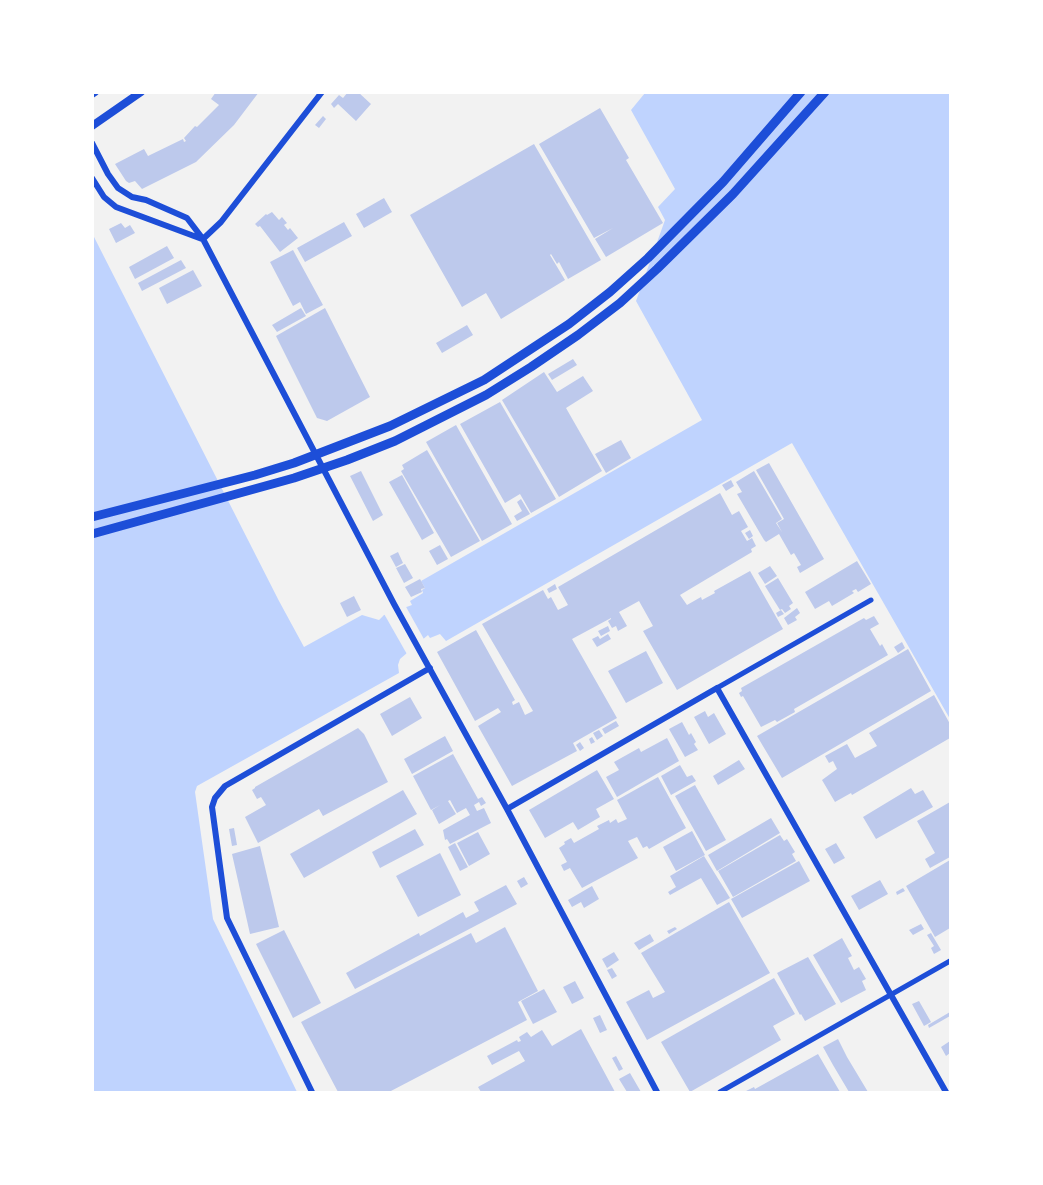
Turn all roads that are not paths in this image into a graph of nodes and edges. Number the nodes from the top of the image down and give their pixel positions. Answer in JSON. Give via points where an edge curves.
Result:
{"nodes":[{"id":1,"x":141,"y":92,"type":"edge"},
{"id":2,"x":322,"y":92,"type":"edge"},
{"id":3,"x":801,"y":92,"type":"edge"},
{"id":4,"x":825,"y":92,"type":"edge"},
{"id":5,"x":832,"y":92,"type":"edge"},
{"id":6,"x":92,"y":126,"type":"edge"},
{"id":7,"x":92,"y":143,"type":"edge"},
{"id":8,"x":772,"y":152,"type":"junction"},
{"id":9,"x":92,"y":178,"type":"edge"},
{"id":10,"x":203,"y":239,"type":"junction"},
{"id":11,"x":92,"y":517,"type":"edge"},
{"id":12,"x":92,"y":534,"type":"edge"},
{"id":13,"x":871,"y":600,"type":"dead end"},
{"id":14,"x":430,"y":668,"type":"junction"},
{"id":15,"x":717,"y":688,"type":"junction"},
{"id":16,"x":506,"y":809,"type":"junction"},
{"id":17,"x":950,"y":961,"type":"edge"},
{"id":18,"x":890,"y":995,"type":"junction"},
{"id":19,"x":312,"y":1092,"type":"edge"},
{"id":20,"x":657,"y":1092,"type":"edge"},
{"id":21,"x":720,"y":1092,"type":"edge"},
{"id":22,"x":946,"y":1092,"type":"edge"}],
"edges":[{"from":1,"to":6,"type":"main road"},
{"from":2,"to":10,"type":"street","via":[[221,222]]},
{"from":3,"to":11,"type":"highway","via":[[723,182],[648,258],[569,324],[484,380],[390,426],[302,460]]},
{"from":4,"to":8,"type":"highway"},
{"from":5,"to":8,"type":"highway"},
{"from":7,"to":10,"type":"street","via":[[118,188],[132,197],[187,218]]},
{"from":8,"to":12,"type":"highway","via":[[693,235],[620,303],[486,395],[395,441],[338,463],[286,481]]},
{"from":9,"to":10,"type":"street","via":[[104,197],[116,207]]},
{"from":10,"to":14,"type":"street"},
{"from":13,"to":15,"type":"street"},
{"from":14,"to":16,"type":"street"},
{"from":14,"to":19,"type":"street","via":[[225,786],[212,807],[227,918]]},
{"from":15,"to":16,"type":"street"},
{"from":15,"to":18,"type":"street"},
{"from":16,"to":20,"type":"street"},
{"from":17,"to":18,"type":"street"},
{"from":18,"to":21,"type":"street"},
{"from":18,"to":22,"type":"street"}]}
